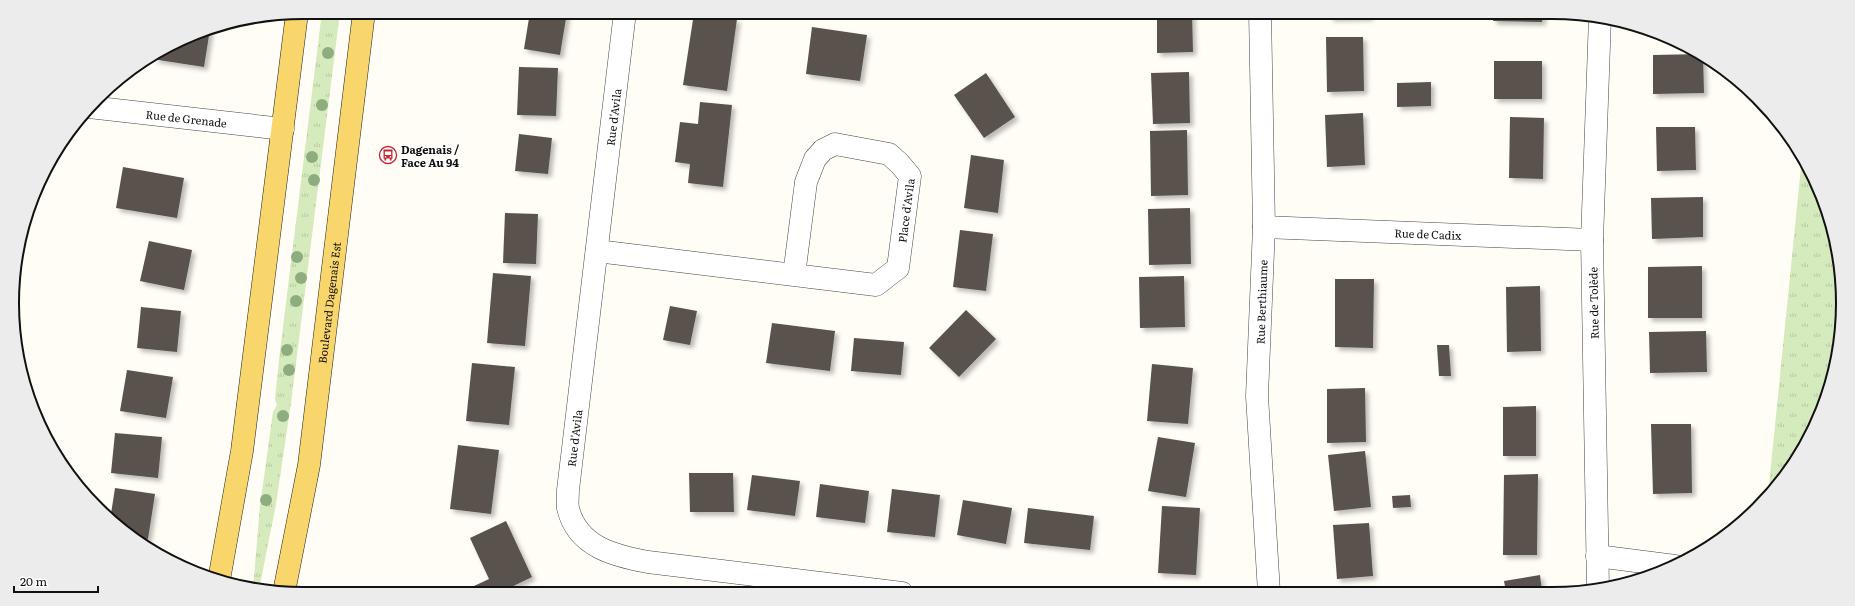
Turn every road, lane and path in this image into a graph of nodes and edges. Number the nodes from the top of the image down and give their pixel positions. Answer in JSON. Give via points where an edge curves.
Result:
{"nodes":[{"id":1,"x":296,"y":19,"type":"edge"},
{"id":2,"x":363,"y":19,"type":"edge"},
{"id":3,"x":624,"y":19,"type":"edge"},
{"id":4,"x":1260,"y":19,"type":"edge"},
{"id":5,"x":1600,"y":23,"type":"edge"},
{"id":6,"x":96,"y":109,"type":"edge"},
{"id":7,"x":282,"y":129,"type":"junction"},
{"id":8,"x":1264,"y":227,"type":"junction"},
{"id":9,"x":1592,"y":240,"type":"junction"},
{"id":10,"x":597,"y":251,"type":"junction"},
{"id":11,"x":794,"y":276,"type":"junction"},
{"id":12,"x":1597,"y":556,"type":"junction"},
{"id":13,"x":1662,"y":564,"type":"edge"},
{"id":14,"x":220,"y":574,"type":"edge"},
{"id":15,"x":1598,"y":584,"type":"edge"},
{"id":16,"x":285,"y":586,"type":"edge"},
{"id":17,"x":853,"y":587,"type":"edge"},
{"id":18,"x":1269,"y":587,"type":"edge"}],
"edges":[{"from":1,"to":7,"type":"main road"},
{"from":2,"to":16,"type":"main road","name":"Boulevard Dagenais Est","via":[[309,465]]},
{"from":3,"to":10,"type":"street","name":"Rue d'Avila"},
{"from":4,"to":8,"type":"street","name":"Rue Berthiaume"},
{"from":5,"to":9,"type":"street","name":"Rue de Tolède"},
{"from":6,"to":7,"type":"street","name":"Rue de Grenade"},
{"from":7,"to":14,"type":"main road","via":[[242,450]]},
{"from":8,"to":9,"type":"street","name":"Rue de Cadix"},
{"from":8,"to":18,"type":"street","name":"Rue Berthiaume","via":[[1257,396]]},
{"from":9,"to":12,"type":"street","name":"Rue de Tolède"},
{"from":10,"to":11,"type":"street","name":"Place d'Avila"},
{"from":10,"to":17,"type":"street","name":"Rue d'Avila","via":[[568,490],[568,508],[576,528],[595,547],[619,556],[648,562]]},
{"from":11,"to":11,"type":"street","name":"Place d'Avila","via":[[876,286],[898,268],[910,176],[889,154],[835,144],[823,150],[814,159],[806,182]]},
{"from":12,"to":13,"type":"street"},
{"from":12,"to":15,"type":"street","name":"Rue de Tolède"}]}
